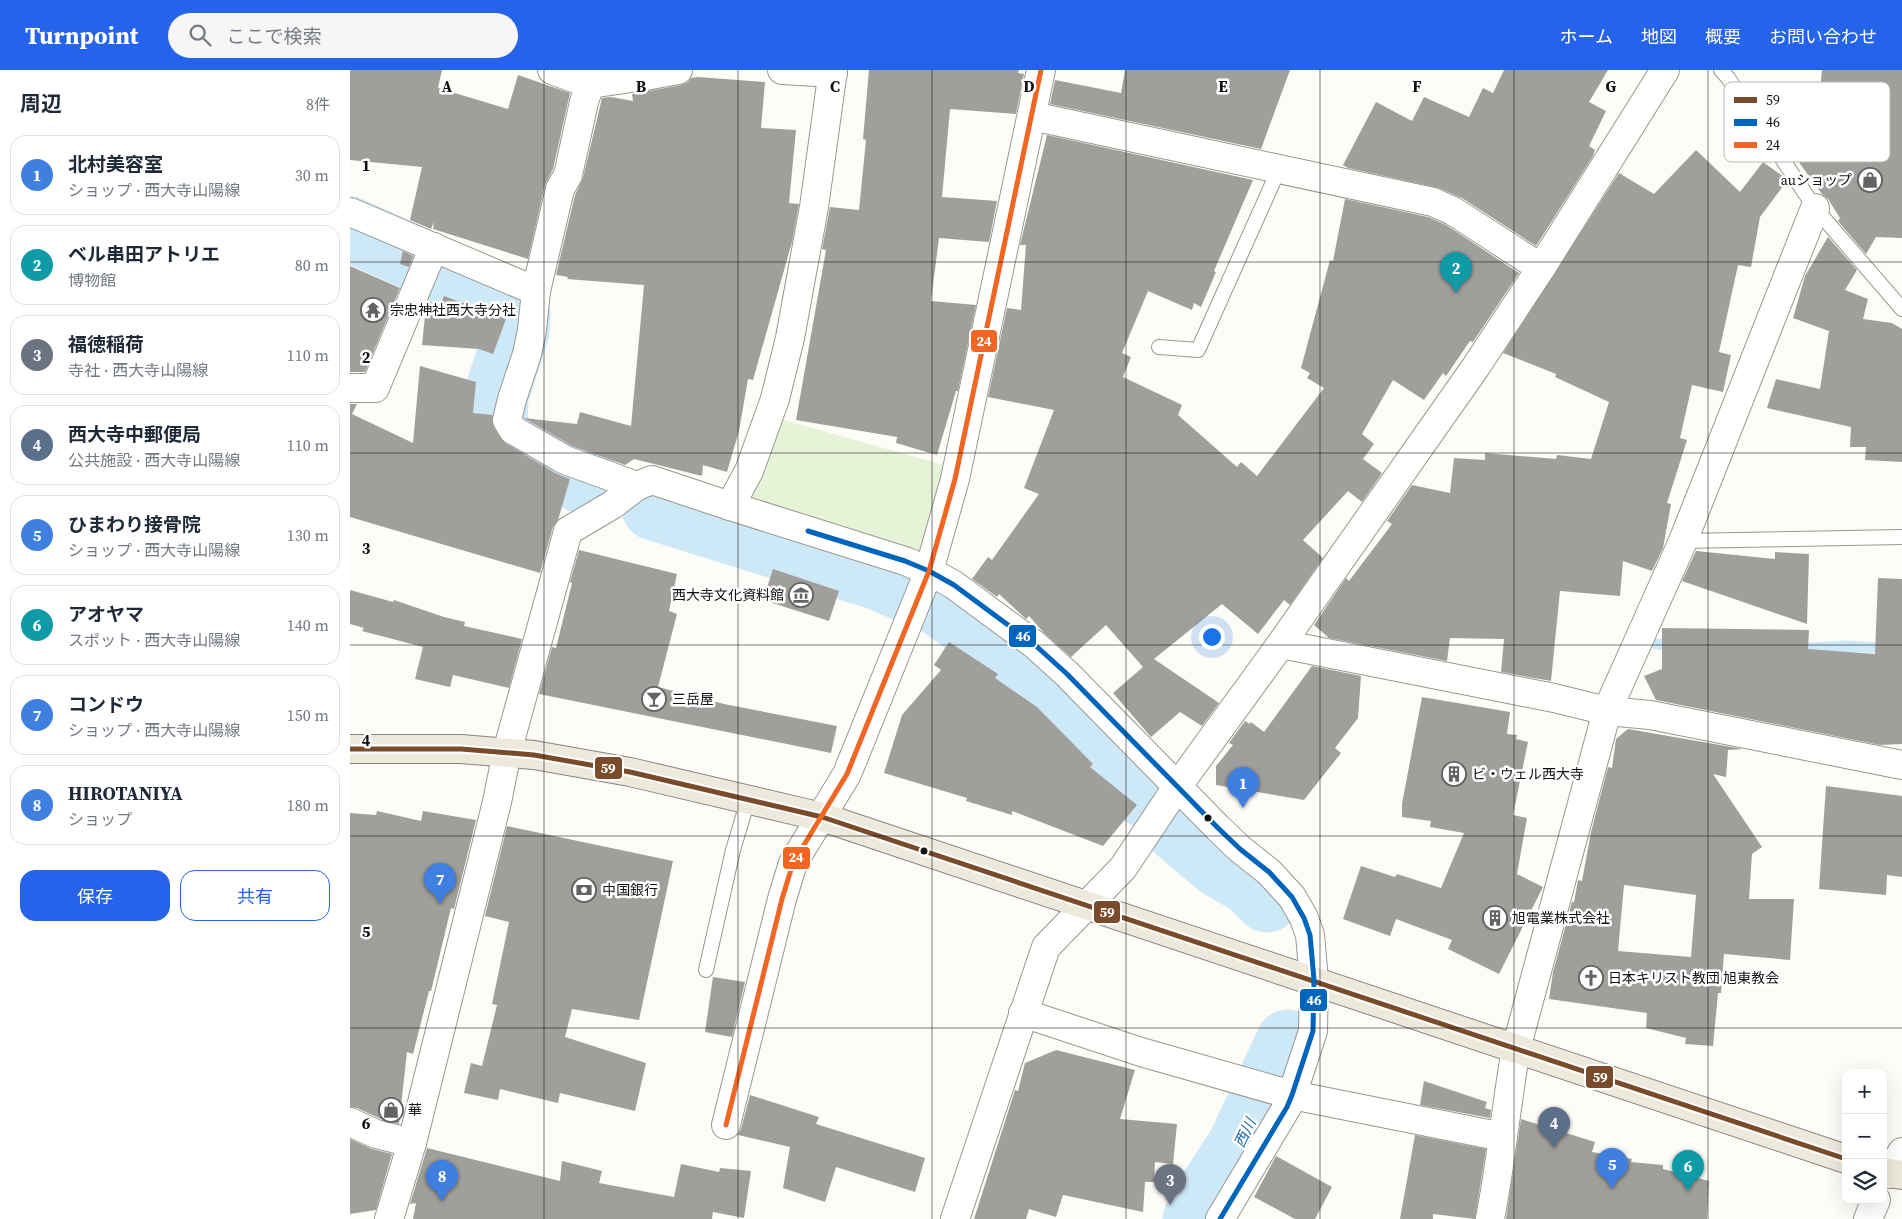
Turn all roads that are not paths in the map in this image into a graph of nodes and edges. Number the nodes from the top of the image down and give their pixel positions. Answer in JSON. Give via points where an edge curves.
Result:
{"nodes":[{"id":1,"x":552,"y":70,"type":"edge"},
{"id":2,"x":678,"y":70,"type":"edge"},
{"id":3,"x":782,"y":70,"type":"edge"},
{"id":4,"x":1041,"y":70,"type":"edge"},
{"id":5,"x":1665,"y":70,"type":"edge"},
{"id":6,"x":1720,"y":70,"type":"edge"},
{"id":7,"x":833,"y":72,"type":"edge"},
{"id":8,"x":645,"y":73,"type":"edge"},
{"id":9,"x":1731,"y":82,"type":"edge"},
{"id":10,"x":590,"y":84,"type":"junction"},
{"id":11,"x":1032,"y":116,"type":"junction"},
{"id":12,"x":1784,"y":162,"type":"edge"},
{"id":13,"x":1278,"y":169,"type":"junction"},
{"id":14,"x":1815,"y":208,"type":"junction"},
{"id":15,"x":350,"y":212,"type":"edge"},
{"id":16,"x":434,"y":247,"type":"junction"},
{"id":17,"x":1541,"y":268,"type":"junction"},
{"id":18,"x":536,"y":291,"type":"junction"},
{"id":19,"x":1902,"y":309,"type":"edge"},
{"id":20,"x":1159,"y":347,"type":"dead end"},
{"id":21,"x":350,"y":388,"type":"edge"},
{"id":22,"x":637,"y":486,"type":"junction"},
{"id":23,"x":730,"y":506,"type":"junction"},
{"id":24,"x":1902,"y":537,"type":"edge"},
{"id":25,"x":1683,"y":541,"type":"junction"},
{"id":26,"x":929,"y":571,"type":"junction"},
{"id":27,"x":1281,"y":644,"type":"junction"},
{"id":28,"x":1607,"y":711,"type":"junction"},
{"id":29,"x":350,"y":749,"type":"edge"},
{"id":30,"x":507,"y":752,"type":"junction"},
{"id":31,"x":1902,"y":765,"type":"edge"},
{"id":32,"x":1177,"y":787,"type":"junction"},
{"id":33,"x":748,"y":800,"type":"junction"},
{"id":34,"x":822,"y":817,"type":"junction"},
{"id":35,"x":1088,"y":905,"type":"junction"},
{"id":36,"x":706,"y":970,"type":"dead end"},
{"id":37,"x":1314,"y":980,"type":"junction"},
{"id":38,"x":1023,"y":1013,"type":"junction"},
{"id":39,"x":1516,"y":1049,"type":"junction"},
{"id":40,"x":1288,"y":1093,"type":"junction"},
{"id":41,"x":350,"y":1122,"type":"edge"},
{"id":42,"x":726,"y":1125,"type":"dead end"},
{"id":43,"x":1503,"y":1137,"type":"junction"},
{"id":44,"x":412,"y":1143,"type":"junction"},
{"id":45,"x":1842,"y":1158,"type":"edge"},
{"id":46,"x":1874,"y":1204,"type":"edge"},
{"id":47,"x":389,"y":1219,"type":"edge"},
{"id":48,"x":955,"y":1219,"type":"edge"},
{"id":49,"x":1220,"y":1219,"type":"edge"},
{"id":50,"x":1490,"y":1219,"type":"edge"},
{"id":51,"x":1868,"y":1219,"type":"edge"}],
"edges":[{"from":1,"to":10,"type":"street"},
{"from":2,"to":8,"type":"street"},
{"from":3,"to":7,"type":"street"},
{"from":4,"to":11,"type":"street"},
{"from":5,"to":17,"type":"street"},
{"from":6,"to":9,"type":"lane"},
{"from":7,"to":23,"type":"street","via":[[814,207],[790,338],[769,417],[749,471]]},
{"from":8,"to":10,"type":"street"},
{"from":10,"to":18,"type":"street","via":[[568,175],[560,189]]},
{"from":11,"to":13,"type":"street"},
{"from":11,"to":26,"type":"street","via":[[955,479]]},
{"from":12,"to":14,"type":"lane"},
{"from":13,"to":17,"type":"street","via":[[1433,202],[1453,211]]},
{"from":13,"to":20,"type":"lane","via":[[1198,350]]},
{"from":14,"to":19,"type":"lane"},
{"from":14,"to":25,"type":"street"},
{"from":15,"to":16,"type":"street"},
{"from":16,"to":18,"type":"street"},
{"from":16,"to":21,"type":"street","via":[[374,388]]},
{"from":17,"to":27,"type":"street","via":[[1475,368]]},
{"from":18,"to":22,"type":"street","via":[[527,354],[508,420],[513,430],[566,460]]},
{"from":22,"to":23,"type":"street","via":[[652,480]]},
{"from":22,"to":30,"type":"street","via":[[568,531]]},
{"from":23,"to":26,"type":"street"},
{"from":24,"to":25,"type":"lane"},
{"from":25,"to":28,"type":"street"},
{"from":26,"to":32,"type":"street","via":[[954,585],[1035,645]]},
{"from":26,"to":34,"type":"street","via":[[847,774]]},
{"from":27,"to":28,"type":"street"},
{"from":27,"to":32,"type":"street"},
{"from":28,"to":31,"type":"street","via":[[1650,715]]},
{"from":28,"to":39,"type":"street"},
{"from":29,"to":30,"type":"main road"},
{"from":30,"to":33,"type":"main road","via":[[630,772]]},
{"from":30,"to":44,"type":"street"},
{"from":32,"to":35,"type":"street","via":[[1123,868]]},
{"from":32,"to":37,"type":"street","via":[[1292,897],[1310,935]]},
{"from":33,"to":34,"type":"main road"},
{"from":33,"to":36,"type":"lane","via":[[733,850]]},
{"from":34,"to":35,"type":"main road"},
{"from":34,"to":42,"type":"street","via":[[793,863]]},
{"from":35,"to":37,"type":"main road"},
{"from":35,"to":38,"type":"street","via":[[1046,947]]},
{"from":37,"to":39,"type":"main road"},
{"from":37,"to":40,"type":"street","via":[[1313,1031]]},
{"from":38,"to":40,"type":"street","via":[[1142,1052]]},
{"from":38,"to":48,"type":"street"},
{"from":39,"to":43,"type":"street"},
{"from":39,"to":45,"type":"main road"},
{"from":40,"to":43,"type":"street"},
{"from":40,"to":49,"type":"street","via":[[1287,1107]]},
{"from":41,"to":44,"type":"street","via":[[376,1134]]},
{"from":43,"to":50,"type":"street"},
{"from":44,"to":47,"type":"street"},
{"from":46,"to":51,"type":"street"}]}
